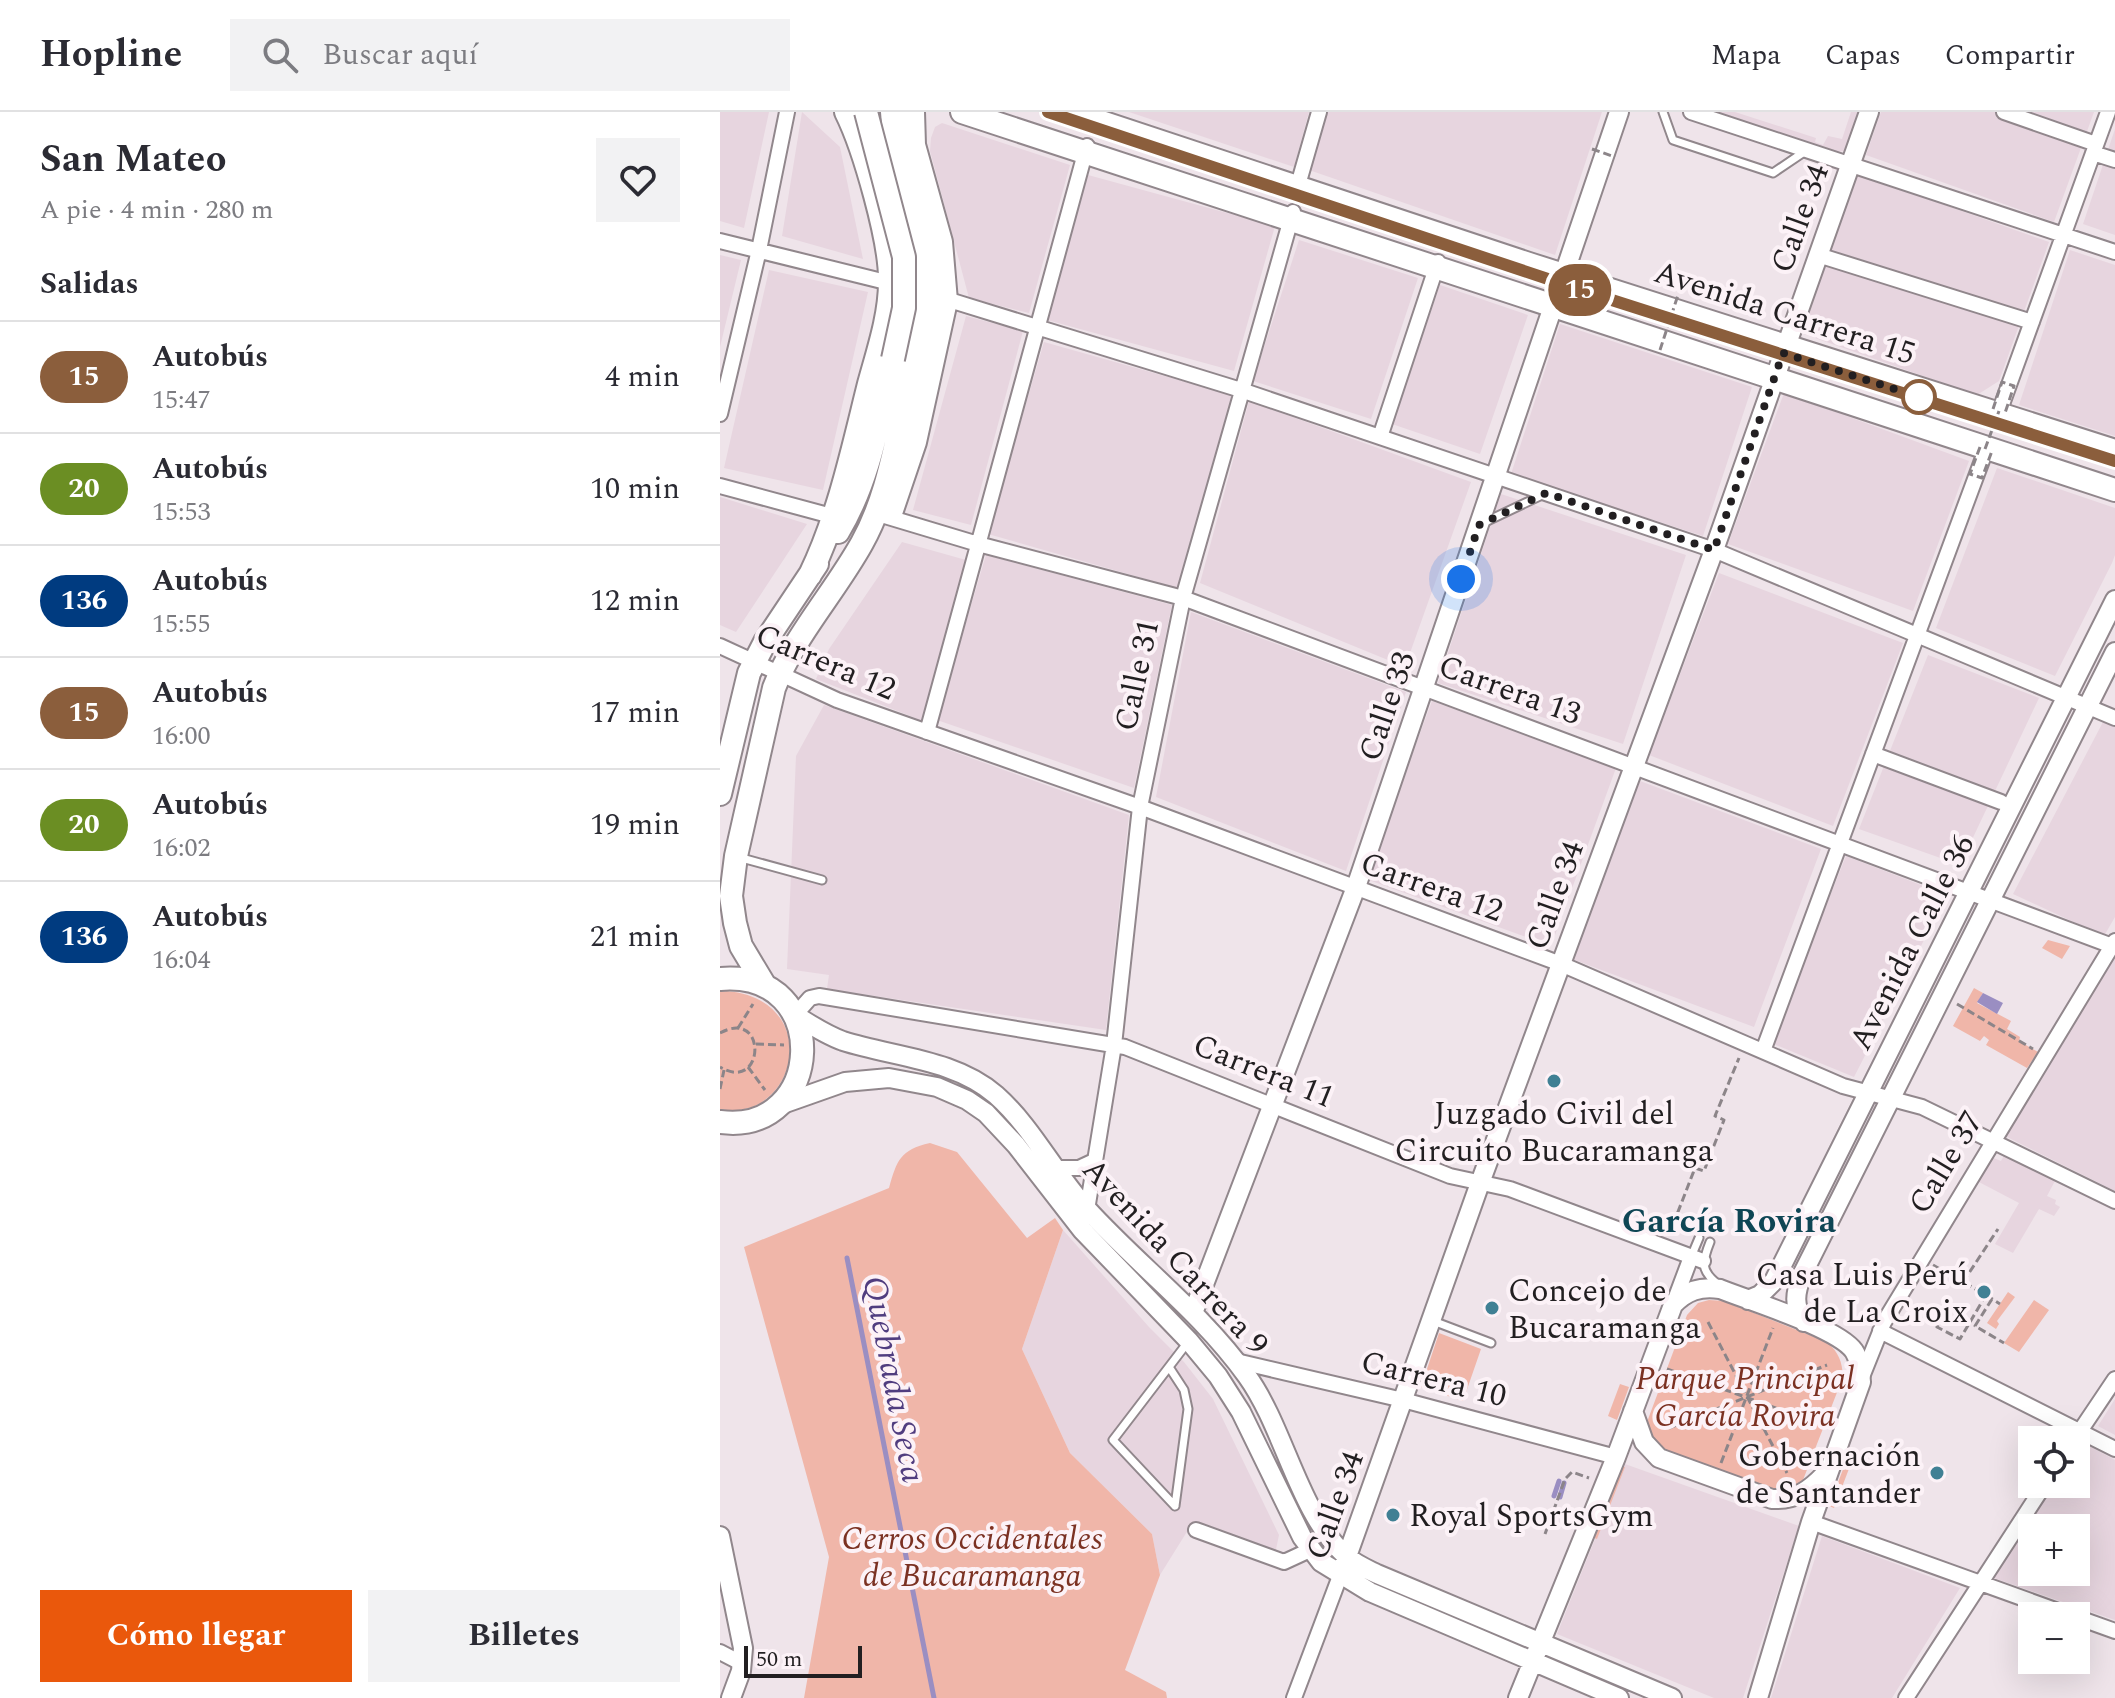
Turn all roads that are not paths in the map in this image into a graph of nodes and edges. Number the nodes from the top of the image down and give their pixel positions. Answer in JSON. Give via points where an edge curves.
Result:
{"nodes":[{"id":1,"x":787,"y":112,"type":"edge"},
{"id":2,"x":846,"y":112,"type":"edge"},
{"id":3,"x":854,"y":112,"type":"edge"},
{"id":4,"x":866,"y":112,"type":"edge"},
{"id":5,"x":890,"y":112,"type":"edge"},
{"id":6,"x":913,"y":112,"type":"edge"},
{"id":7,"x":962,"y":112,"type":"edge"},
{"id":8,"x":979,"y":112,"type":"edge"},
{"id":9,"x":1048,"y":112,"type":"edge"},
{"id":10,"x":1319,"y":112,"type":"edge"},
{"id":11,"x":1619,"y":112,"type":"edge"},
{"id":12,"x":1663,"y":112,"type":"edge"},
{"id":13,"x":1691,"y":112,"type":"edge"},
{"id":14,"x":1869,"y":112,"type":"edge"},
{"id":15,"x":2004,"y":112,"type":"edge"},
{"id":16,"x":2108,"y":112,"type":"edge"},
{"id":17,"x":1087,"y":117,"type":"edge"},
{"id":18,"x":1086,"y":149,"type":"junction"},
{"id":19,"x":2095,"y":149,"type":"junction"},
{"id":20,"x":1805,"y":150,"type":"junction"},
{"id":21,"x":2115,"y":160,"type":"edge"},
{"id":22,"x":1850,"y":165,"type":"junction"},
{"id":23,"x":1297,"y":190,"type":"junction"},
{"id":24,"x":1292,"y":216,"type":"junction"},
{"id":25,"x":2063,"y":236,"type":"junction"},
{"id":26,"x":720,"y":241,"type":"edge"},
{"id":27,"x":759,"y":250,"type":"junction"},
{"id":28,"x":2115,"y":252,"type":"edge"},
{"id":29,"x":1818,"y":255,"type":"junction"},
{"id":30,"x":1437,"y":264,"type":"junction"},
{"id":31,"x":890,"y":283,"type":"junction"},
{"id":32,"x":1559,"y":291,"type":"junction"},
{"id":33,"x":946,"y":299,"type":"junction"},
{"id":34,"x":2032,"y":322,"type":"junction"},
{"id":35,"x":1037,"y":327,"type":"junction"},
{"id":36,"x":1784,"y":349,"type":"junction"},
{"id":37,"x":903,"y":362,"type":"junction"},
{"id":38,"x":1775,"y":375,"type":"junction"},
{"id":39,"x":1241,"y":390,"type":"junction"},
{"id":40,"x":1999,"y":412,"type":"junction"},
{"id":41,"x":720,"y":414,"type":"edge"},
{"id":42,"x":1380,"y":437,"type":"junction"},
{"id":43,"x":1985,"y":451,"type":"road end"},
{"id":44,"x":2115,"y":451,"type":"edge"},
{"id":45,"x":2115,"y":461,"type":"edge"},
{"id":46,"x":1496,"y":476,"type":"junction"},
{"id":47,"x":720,"y":486,"type":"edge"},
{"id":48,"x":2115,"y":487,"type":"edge"},
{"id":49,"x":1546,"y":493,"type":"junction"},
{"id":50,"x":882,"y":515,"type":"junction"},
{"id":51,"x":839,"y":518,"type":"junction"},
{"id":52,"x":1479,"y":525,"type":"junction"},
{"id":53,"x":978,"y":544,"type":"junction"},
{"id":54,"x":1714,"y":550,"type":"junction"},
{"id":55,"x":1183,"y":598,"type":"junction"},
{"id":56,"x":2115,"y":600,"type":"edge"},
{"id":57,"x":1917,"y":635,"type":"junction"},
{"id":58,"x":720,"y":646,"type":"edge"},
{"id":59,"x":2115,"y":652,"type":"edge"},
{"id":60,"x":754,"y":662,"type":"junction"},
{"id":61,"x":780,"y":674,"type":"junction"},
{"id":62,"x":1424,"y":687,"type":"junction"},
{"id":63,"x":2066,"y":698,"type":"junction"},
{"id":64,"x":2088,"y":707,"type":"junction"},
{"id":65,"x":2115,"y":718,"type":"edge"},
{"id":66,"x":927,"y":732,"type":"junction"},
{"id":67,"x":1873,"y":754,"type":"junction"},
{"id":68,"x":1634,"y":765,"type":"junction"},
{"id":69,"x":720,"y":794,"type":"edge"},
{"id":70,"x":2001,"y":802,"type":"dead end"},
{"id":71,"x":1140,"y":807,"type":"junction"},
{"id":72,"x":1840,"y":843,"type":"junction"},
{"id":73,"x":736,"y":856,"type":"junction"},
{"id":74,"x":822,"y":880,"type":"dead end"},
{"id":75,"x":1356,"y":887,"type":"junction"},
{"id":76,"x":1970,"y":892,"type":"junction"},
{"id":77,"x":1991,"y":900,"type":"junction"},
{"id":78,"x":2114,"y":945,"type":"edge"},
{"id":79,"x":1561,"y":964,"type":"junction"},
{"id":80,"x":720,"y":979,"type":"edge"},
{"id":81,"x":765,"y":986,"type":"junction"},
{"id":82,"x":795,"y":1015,"type":"junction"},
{"id":83,"x":1114,"y":1045,"type":"junction"},
{"id":84,"x":1763,"y":1051,"type":"junction"},
{"id":85,"x":1869,"y":1093,"type":"junction"},
{"id":86,"x":1892,"y":1097,"type":"junction"},
{"id":87,"x":777,"y":1106,"type":"junction"},
{"id":88,"x":1272,"y":1106,"type":"junction"},
{"id":89,"x":720,"y":1122,"type":"edge"},
{"id":90,"x":745,"y":1122,"type":"junction"},
{"id":91,"x":720,"y":1132,"type":"edge"},
{"id":92,"x":1993,"y":1140,"type":"junction"},
{"id":93,"x":1094,"y":1161,"type":"junction"},
{"id":94,"x":1055,"y":1168,"type":"junction"},
{"id":95,"x":1480,"y":1183,"type":"junction"},
{"id":96,"x":2115,"y":1201,"type":"edge"},
{"id":97,"x":1088,"y":1210,"type":"junction"},
{"id":98,"x":1082,"y":1230,"type":"junction"},
{"id":99,"x":1699,"y":1238,"type":"dead end"},
{"id":100,"x":1710,"y":1242,"type":"dead end"},
{"id":101,"x":1697,"y":1259,"type":"junction"},
{"id":102,"x":1727,"y":1292,"type":"junction"},
{"id":103,"x":1748,"y":1300,"type":"junction"},
{"id":104,"x":1673,"y":1305,"type":"junction"},
{"id":105,"x":1193,"y":1313,"type":"junction"},
{"id":106,"x":1431,"y":1320,"type":"junction"},
{"id":107,"x":1804,"y":1322,"type":"junction"},
{"id":108,"x":1880,"y":1331,"type":"junction"},
{"id":109,"x":1189,"y":1341,"type":"junction"},
{"id":110,"x":1491,"y":1343,"type":"dead end"},
{"id":111,"x":1236,"y":1361,"type":"junction"},
{"id":112,"x":1169,"y":1367,"type":"junction"},
{"id":113,"x":2115,"y":1379,"type":"edge"},
{"id":114,"x":1861,"y":1382,"type":"junction"},
{"id":115,"x":1403,"y":1400,"type":"junction"},
{"id":116,"x":1633,"y":1411,"type":"junction"},
{"id":117,"x":2061,"y":1426,"type":"edge"},
{"id":118,"x":2084,"y":1426,"type":"edge"},
{"id":119,"x":2090,"y":1440,"type":"edge"},
{"id":120,"x":2115,"y":1449,"type":"edge"},
{"id":121,"x":1616,"y":1457,"type":"junction"},
{"id":122,"x":1830,"y":1469,"type":"junction"},
{"id":123,"x":2036,"y":1498,"type":"edge"},
{"id":124,"x":1811,"y":1522,"type":"junction"},
{"id":125,"x":1196,"y":1530,"type":"dead end"},
{"id":126,"x":720,"y":1536,"type":"edge"},
{"id":127,"x":1310,"y":1550,"type":"junction"},
{"id":128,"x":1347,"y":1557,"type":"junction"},
{"id":129,"x":1340,"y":1576,"type":"junction"},
{"id":130,"x":1981,"y":1583,"type":"junction"},
{"id":131,"x":2033,"y":1602,"type":"edge"},
{"id":132,"x":2090,"y":1622,"type":"edge"},
{"id":133,"x":2115,"y":1631,"type":"edge"},
{"id":134,"x":1541,"y":1643,"type":"junction"},
{"id":135,"x":720,"y":1652,"type":"edge"},
{"id":136,"x":1533,"y":1661,"type":"junction"},
{"id":137,"x":743,"y":1664,"type":"junction"},
{"id":138,"x":731,"y":1698,"type":"edge"},
{"id":139,"x":1294,"y":1698,"type":"edge"},
{"id":140,"x":1518,"y":1698,"type":"edge"},
{"id":141,"x":1619,"y":1698,"type":"edge"},
{"id":142,"x":1672,"y":1698,"type":"edge"},
{"id":143,"x":1758,"y":1698,"type":"edge"},
{"id":144,"x":1906,"y":1698,"type":"edge"}],
"edges":[{"from":1,"to":27,"type":"street"},
{"from":2,"to":31,"type":"main road","via":[[886,241]]},
{"from":3,"to":5,"type":"main road"},
{"from":4,"to":37,"type":"main road","bridge":true,"via":[[904,257]]},
{"from":5,"to":37,"type":"main road","via":[[927,269],[924,320]]},
{"from":6,"to":33,"type":"main road","via":[[916,154],[941,242]]},
{"from":7,"to":18,"type":"main road","name":"Avenida Carrera 15"},
{"from":8,"to":18,"type":"lane"},
{"from":9,"to":17,"type":"lane"},
{"from":10,"to":23,"type":"street"},
{"from":11,"to":32,"type":"main road","name":"Calle 33"},
{"from":12,"to":20,"type":"lane","via":[[1673,140],[1773,173]]},
{"from":13,"to":20,"type":"street"},
{"from":14,"to":22,"type":"main road","name":"Calle 34"},
{"from":15,"to":19,"type":"street"},
{"from":16,"to":19,"type":"street"},
{"from":17,"to":23,"type":"main road","name":"Avenida Carrera 15"},
{"from":18,"to":24,"type":"main road","name":"Avenida Carrera 15"},
{"from":18,"to":35,"type":"street"},
{"from":19,"to":21,"type":"street"},
{"from":19,"to":25,"type":"street"},
{"from":20,"to":22,"type":"street"},
{"from":22,"to":25,"type":"street"},
{"from":22,"to":29,"type":"main road","name":"Calle 34"},
{"from":23,"to":32,"type":"main road","name":"Avenida Carrera 15"},
{"from":24,"to":30,"type":"main road","name":"Avenida Carrera 15"},
{"from":24,"to":39,"type":"street","name":"Calle 31"},
{"from":25,"to":28,"type":"street"},
{"from":25,"to":34,"type":"street"},
{"from":26,"to":27,"type":"street"},
{"from":27,"to":31,"type":"street"},
{"from":27,"to":41,"type":"street"},
{"from":29,"to":34,"type":"street"},
{"from":29,"to":36,"type":"main road","name":"Calle 34"},
{"from":30,"to":32,"type":"main road","name":"Avenida Carrera 15"},
{"from":30,"to":42,"type":"street"},
{"from":31,"to":51,"type":"main road"},
{"from":32,"to":36,"type":"main road","name":"Avenida Carrera 15"},
{"from":32,"to":38,"type":"main road","name":"Avenida Carrera 15"},
{"from":32,"to":46,"type":"main road","name":"Calle 33"},
{"from":33,"to":35,"type":"street"},
{"from":33,"to":50,"type":"main road","via":[[915,442]]},
{"from":34,"to":40,"type":"street"},
{"from":35,"to":39,"type":"street"},
{"from":35,"to":53,"type":"street"},
{"from":36,"to":38,"type":"main road","name":"Calle 34"},
{"from":36,"to":40,"type":"lane"},
{"from":36,"to":44,"type":"main road","name":"Avenida Carrera 15"},
{"from":37,"to":50,"type":"main road"},
{"from":37,"to":51,"type":"main road","via":[[871,458]]},
{"from":38,"to":48,"type":"main road","name":"Avenida Carrera 15"},
{"from":38,"to":54,"type":"main road","name":"Calle 34"},
{"from":39,"to":42,"type":"street"},
{"from":39,"to":55,"type":"street","name":"Calle 31"},
{"from":40,"to":45,"type":"lane"},
{"from":42,"to":46,"type":"street"},
{"from":43,"to":57,"type":"street"},
{"from":46,"to":49,"type":"street"},
{"from":46,"to":52,"type":"main road","name":"Calle 33"},
{"from":47,"to":51,"type":"street"},
{"from":49,"to":52,"type":"lane"},
{"from":49,"to":54,"type":"street"},
{"from":50,"to":53,"type":"street","name":"Carrera 13"},
{"from":50,"to":61,"type":"main road","via":[[876,538]]},
{"from":51,"to":60,"type":"main road","via":[[810,575]]},
{"from":52,"to":62,"type":"main road","name":"Calle 33"},
{"from":53,"to":55,"type":"street","name":"Carrera 13"},
{"from":53,"to":66,"type":"street"},
{"from":54,"to":57,"type":"street"},
{"from":54,"to":68,"type":"main road","name":"Calle 34"},
{"from":55,"to":62,"type":"street","name":"Carrera 13"},
{"from":55,"to":71,"type":"street","name":"Calle 31"},
{"from":56,"to":63,"type":"main road","name":"Avenida Calle 36"},
{"from":57,"to":63,"type":"street"},
{"from":57,"to":67,"type":"street"},
{"from":58,"to":60,"type":"street","name":"Carrera 12"},
{"from":59,"to":64,"type":"main road","name":"Avenida Calle 36"},
{"from":60,"to":61,"type":"street","name":"Carrera 12"},
{"from":60,"to":69,"type":"main road"},
{"from":61,"to":66,"type":"street","name":"Carrera 12"},
{"from":61,"to":73,"type":"main road"},
{"from":62,"to":68,"type":"street","name":"Carrera 13"},
{"from":62,"to":75,"type":"main road","name":"Calle 33"},
{"from":63,"to":64,"type":"street"},
{"from":63,"to":76,"type":"main road","name":"Avenida Calle 36"},
{"from":64,"to":65,"type":"street"},
{"from":64,"to":77,"type":"main road","name":"Avenida Calle 36"},
{"from":66,"to":71,"type":"street","name":"Carrera 12"},
{"from":67,"to":70,"type":"street"},
{"from":67,"to":72,"type":"street"},
{"from":68,"to":72,"type":"street","name":"Carrera 13"},
{"from":68,"to":79,"type":"main road","name":"Calle 34"},
{"from":71,"to":75,"type":"street","name":"Carrera 12"},
{"from":71,"to":83,"type":"street","name":"Calle 31"},
{"from":72,"to":76,"type":"street","name":"Carrera 13"},
{"from":72,"to":84,"type":"street"},
{"from":73,"to":74,"type":"lane"},
{"from":73,"to":81,"type":"main road","via":[[731,896],[735,923],[750,964]]},
{"from":75,"to":79,"type":"street","name":"Carrera 12"},
{"from":75,"to":88,"type":"main road","name":"Calle 33"},
{"from":76,"to":77,"type":"street","name":"Carrera 13"},
{"from":76,"to":85,"type":"main road","name":"Avenida Calle 36"},
{"from":77,"to":78,"type":"street","name":"Carrera 13"},
{"from":77,"to":86,"type":"main road","name":"Avenida Calle 36"},
{"from":78,"to":92,"type":"street","name":"Calle 37"},
{"from":79,"to":84,"type":"street","name":"Carrera 12"},
{"from":79,"to":95,"type":"main road","name":"Calle 34"},
{"from":80,"to":81,"type":"main road"},
{"from":81,"to":82,"type":"main road"},
{"from":82,"to":83,"type":"street","name":"Carrera 11","via":[[810,998],[819,996]]},
{"from":82,"to":87,"type":"main road","via":[[804,1045],[802,1068]]},
{"from":82,"to":94,"type":"main road","name":"Avenida Carrera 9","via":[[833,1037],[927,1062],[987,1088],[1026,1126]]},
{"from":83,"to":88,"type":"street","name":"Carrera 11"},
{"from":83,"to":93,"type":"street","name":"Calle 31"},
{"from":84,"to":85,"type":"street","name":"Carrera 12"},
{"from":85,"to":86,"type":"street","name":"Carrera 12"},
{"from":85,"to":103,"type":"main road","name":"Avenida Calle 36","via":[[1774,1281]]},
{"from":86,"to":92,"type":"street","name":"Carrera 12"},
{"from":86,"to":107,"type":"main road","name":"Avenida Calle 36","via":[[1797,1288],[1797,1312]]},
{"from":87,"to":90,"type":"main road"},
{"from":87,"to":98,"type":"main road","name":"Avenida Carrera 9","via":[[867,1079],[906,1079],[951,1092],[1001,1126]]},
{"from":88,"to":95,"type":"street","name":"Carrera 11"},
{"from":88,"to":105,"type":"main road","name":"Calle 33"},
{"from":89,"to":90,"type":"main road"},
{"from":90,"to":91,"type":"main road"},
{"from":92,"to":96,"type":"street","name":"Carrera 12"},
{"from":92,"to":108,"type":"street","name":"Calle 37"},
{"from":93,"to":94,"type":"street","via":[[1079,1168]]},
{"from":93,"to":97,"type":"street","name":"Calle 31"},
{"from":94,"to":97,"type":"main road","name":"Avenida Carrera 9"},
{"from":95,"to":101,"type":"street","name":"Carrera 11","via":[[1510,1189]]},
{"from":95,"to":106,"type":"main road","name":"Calle 34"},
{"from":97,"to":98,"type":"street","name":"Calle 31"},
{"from":97,"to":105,"type":"main road","name":"Avenida Carrera 9"},
{"from":98,"to":109,"type":"main road","name":"Avenida Carrera 9"},
{"from":99,"to":101,"type":"lane"},
{"from":100,"to":101,"type":"lane"},
{"from":101,"to":102,"type":"lane"},
{"from":101,"to":104,"type":"street"},
{"from":102,"to":103,"type":"main road"},
{"from":102,"to":104,"type":"main road","via":[[1701,1288]]},
{"from":103,"to":107,"type":"main road"},
{"from":104,"to":116,"type":"main road"},
{"from":105,"to":111,"type":"main road","name":"Avenida Carrera 9"},
{"from":106,"to":110,"type":"lane"},
{"from":106,"to":115,"type":"main road","name":"Calle 34"},
{"from":107,"to":114,"type":"main road","via":[[1852,1348]]},
{"from":108,"to":114,"type":"street","name":"Calle 37"},
{"from":108,"to":117,"type":"street"},
{"from":109,"to":112,"type":"lane"},
{"from":109,"to":127,"type":"main road","name":"Avenida Carrera 9","via":[[1230,1393]]},
{"from":111,"to":115,"type":"street","name":"Carrera 10"},
{"from":111,"to":128,"type":"main road","name":"Avenida Carrera 9","via":[[1266,1408],[1319,1522]]},
{"from":112,"to":112,"type":"lane","via":[[1113,1440],[1175,1506],[1188,1409],[1184,1390]]},
{"from":113,"to":118,"type":"street"},
{"from":114,"to":122,"type":"main road","name":"Calle 37"},
{"from":115,"to":121,"type":"street","name":"Carrera 10"},
{"from":115,"to":128,"type":"main road","name":"Calle 34"},
{"from":116,"to":121,"type":"main road"},
{"from":116,"to":122,"type":"main road","via":[[1644,1442],[1659,1458],[1772,1499],[1797,1497]]},
{"from":119,"to":120,"type":"street"},
{"from":121,"to":134,"type":"main road"},
{"from":122,"to":124,"type":"main road","name":"Calle 37"},
{"from":123,"to":130,"type":"street"},
{"from":124,"to":130,"type":"street"},
{"from":124,"to":143,"type":"main road","name":"Calle 37"},
{"from":125,"to":127,"type":"street","via":[[1284,1562]]},
{"from":126,"to":137,"type":"main road"},
{"from":127,"to":129,"type":"main road","name":"Avenida Carrera 9"},
{"from":128,"to":129,"type":"main road","name":"Calle 34"},
{"from":128,"to":134,"type":"main road","name":"Avenida Carrera 9"},
{"from":129,"to":136,"type":"main road","name":"Avenida Carrera 9"},
{"from":129,"to":139,"type":"street","name":"Calle 34"},
{"from":130,"to":131,"type":"street"},
{"from":130,"to":144,"type":"street"},
{"from":132,"to":133,"type":"street"},
{"from":134,"to":136,"type":"main road"},
{"from":134,"to":142,"type":"main road","name":"Avenida Carrera 9"},
{"from":135,"to":137,"type":"street"},
{"from":136,"to":140,"type":"main road"},
{"from":136,"to":141,"type":"main road","name":"Avenida Carrera 9"},
{"from":137,"to":138,"type":"main road"}]}
